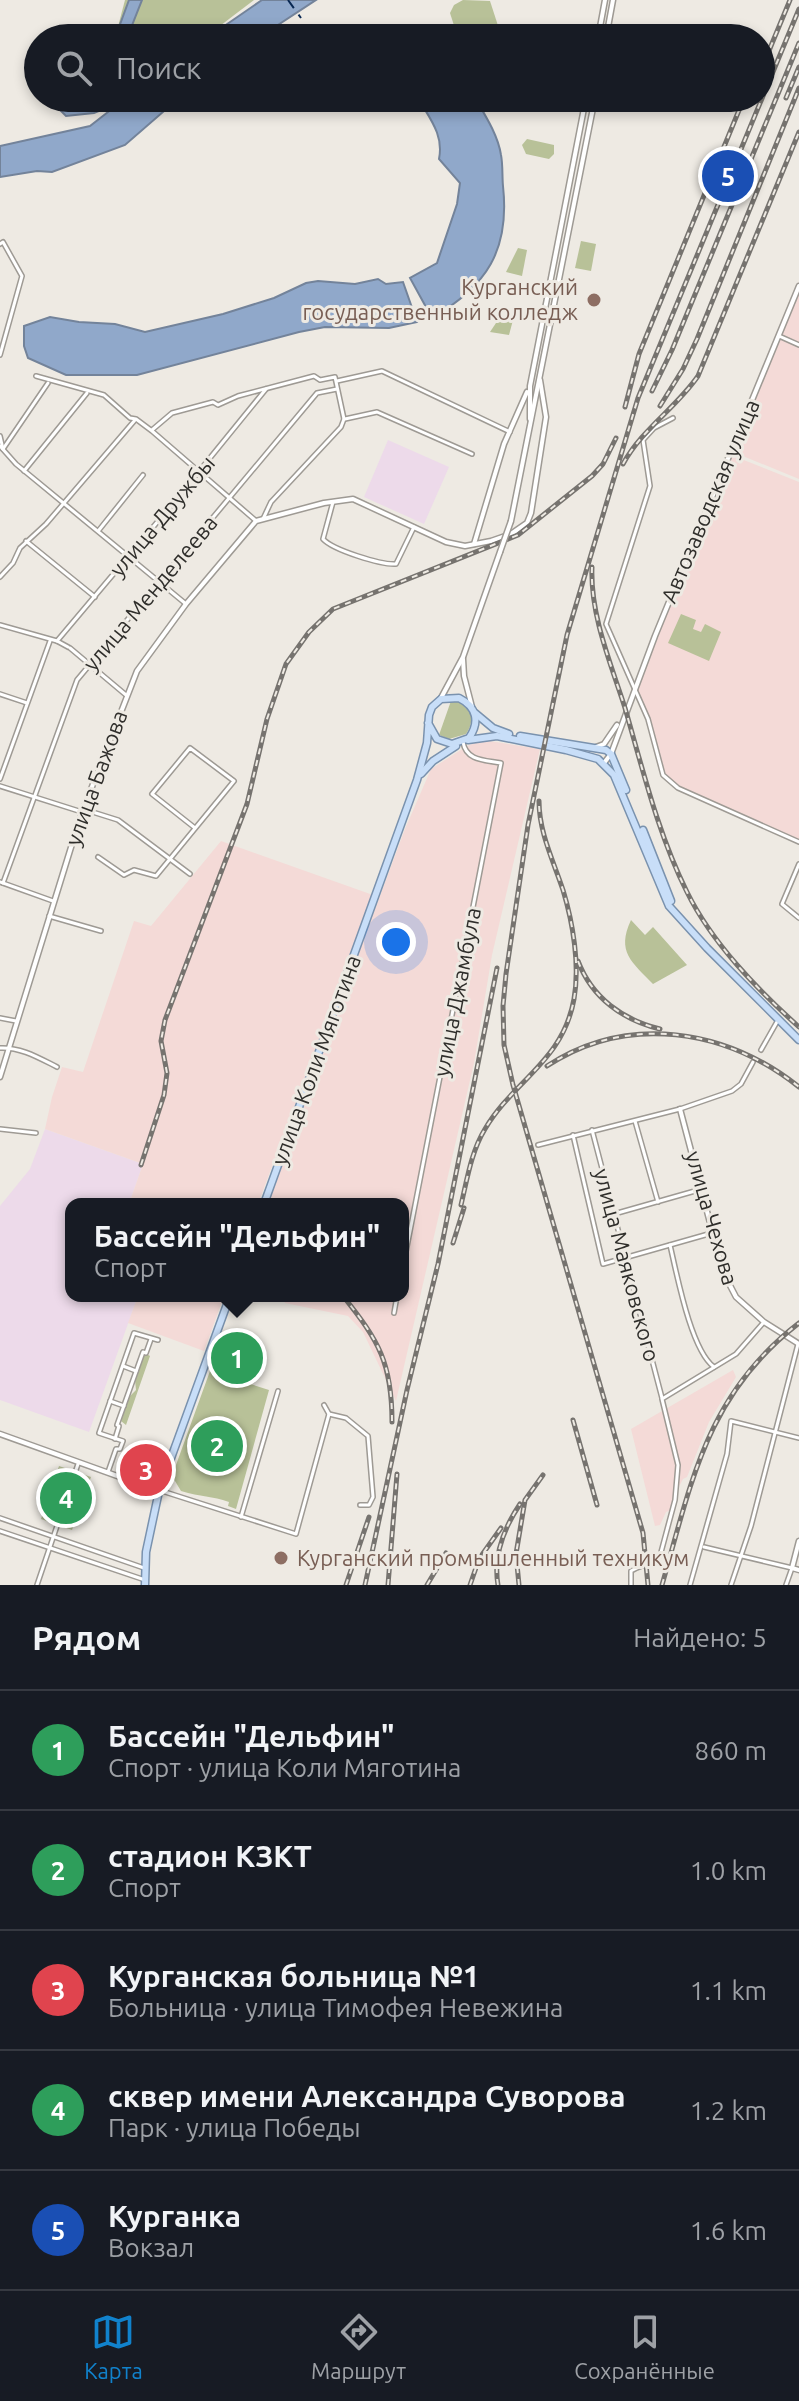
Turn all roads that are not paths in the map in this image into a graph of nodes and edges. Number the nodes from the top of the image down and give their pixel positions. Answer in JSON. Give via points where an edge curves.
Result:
{"nodes":[{"id":1,"x":605,"y":0,"type":"edge"},
{"id":2,"x":613,"y":0,"type":"edge"},
{"id":3,"x":601,"y":24,"type":"edge"},
{"id":4,"x":609,"y":24,"type":"edge"},
{"id":5,"x":583,"y":112,"type":"edge"},
{"id":6,"x":592,"y":112,"type":"edge"},
{"id":7,"x":573,"y":167,"type":"junction"},
{"id":8,"x":581,"y":169,"type":"junction"},
{"id":9,"x":0,"y":244,"type":"edge"},
{"id":10,"x":799,"y":286,"type":"edge"},
{"id":11,"x":779,"y":336,"type":"junction"},
{"id":12,"x":799,"y":345,"type":"edge"},
{"id":13,"x":0,"y":355,"type":"edge"},
{"id":14,"x":535,"y":360,"type":"junction"},
{"id":15,"x":544,"y":360,"type":"junction"},
{"id":16,"x":36,"y":376,"type":"dead end"},
{"id":17,"x":335,"y":379,"type":"junction"},
{"id":18,"x":540,"y":380,"type":"junction"},
{"id":19,"x":49,"y":382,"type":"junction"},
{"id":20,"x":530,"y":386,"type":"junction"},
{"id":21,"x":266,"y":389,"type":"junction"},
{"id":22,"x":337,"y":389,"type":"junction"},
{"id":23,"x":88,"y":392,"type":"junction"},
{"id":24,"x":673,"y":418,"type":"dead end"},
{"id":25,"x":136,"y":419,"type":"junction"},
{"id":26,"x":344,"y":419,"type":"junction"},
{"id":27,"x":514,"y":425,"type":"junction"},
{"id":28,"x":530,"y":427,"type":"junction"},
{"id":29,"x":152,"y":431,"type":"junction"},
{"id":30,"x":510,"y":432,"type":"junction"},
{"id":31,"x":0,"y":436,"type":"edge"},
{"id":32,"x":2,"y":447,"type":"edge"},
{"id":33,"x":472,"y":454,"type":"dead end"},
{"id":34,"x":24,"y":471,"type":"junction"},
{"id":35,"x":198,"y":473,"type":"junction"},
{"id":36,"x":143,"y":475,"type":"dead end"},
{"id":37,"x":229,"y":498,"type":"junction"},
{"id":38,"x":334,"y":501,"type":"junction"},
{"id":39,"x":63,"y":502,"type":"junction"},
{"id":40,"x":263,"y":519,"type":"junction"},
{"id":41,"x":256,"y":521,"type":"junction"},
{"id":42,"x":414,"y":527,"type":"junction"},
{"id":43,"x":99,"y":530,"type":"junction"},
{"id":44,"x":26,"y":541,"type":"junction"},
{"id":45,"x":474,"y":544,"type":"junction"},
{"id":46,"x":129,"y":556,"type":"junction"},
{"id":47,"x":0,"y":577,"type":"edge"},
{"id":48,"x":160,"y":582,"type":"junction"},
{"id":49,"x":95,"y":597,"type":"junction"},
{"id":50,"x":186,"y":604,"type":"junction"},
{"id":51,"x":0,"y":625,"type":"edge"},
{"id":52,"x":50,"y":641,"type":"junction"},
{"id":53,"x":57,"y":641,"type":"junction"},
{"id":54,"x":463,"y":657,"type":"junction"},
{"id":55,"x":92,"y":665,"type":"junction"},
{"id":56,"x":633,"y":690,"type":"junction"},
{"id":57,"x":0,"y":694,"type":"edge"},
{"id":58,"x":126,"y":695,"type":"junction"},
{"id":59,"x":437,"y":702,"type":"junction"},
{"id":60,"x":28,"y":703,"type":"junction"},
{"id":61,"x":473,"y":709,"type":"junction"},
{"id":62,"x":623,"y":716,"type":"junction"},
{"id":63,"x":428,"y":723,"type":"junction"},
{"id":64,"x":462,"y":742,"type":"junction"},
{"id":65,"x":588,"y":748,"type":"junction"},
{"id":66,"x":612,"y":751,"type":"junction"},
{"id":67,"x":604,"y":763,"type":"junction"},
{"id":68,"x":3,"y":768,"type":"edge"},
{"id":69,"x":0,"y":779,"type":"edge"},
{"id":70,"x":417,"y":780,"type":"junction"},
{"id":71,"x":0,"y":786,"type":"edge"},
{"id":72,"x":33,"y":797,"type":"junction"},
{"id":73,"x":82,"y":810,"type":"junction"},
{"id":74,"x":195,"y":828,"type":"junction"},
{"id":75,"x":799,"y":842,"type":"edge"},
{"id":76,"x":98,"y":857,"type":"dead end"},
{"id":77,"x":170,"y":859,"type":"junction"},
{"id":78,"x":799,"y":864,"type":"edge"},
{"id":79,"x":190,"y":874,"type":"dead end"},
{"id":80,"x":2,"y":882,"type":"edge"},
{"id":81,"x":53,"y":901,"type":"junction"},
{"id":82,"x":49,"y":916,"type":"junction"},
{"id":83,"x":799,"y":918,"type":"edge"},
{"id":84,"x":680,"y":919,"type":"junction"},
{"id":85,"x":101,"y":931,"type":"dead end"},
{"id":86,"x":0,"y":1018,"type":"edge"},
{"id":87,"x":778,"y":1020,"type":"junction"},
{"id":88,"x":17,"y":1022,"type":"junction"},
{"id":89,"x":799,"y":1040,"type":"edge"},
{"id":90,"x":9,"y":1047,"type":"junction"},
{"id":91,"x":0,"y":1048,"type":"edge"},
{"id":92,"x":761,"y":1050,"type":"dead end"},
{"id":93,"x":753,"y":1062,"type":"dead end"},
{"id":94,"x":57,"y":1067,"type":"dead end"},
{"id":95,"x":0,"y":1077,"type":"edge"},
{"id":96,"x":680,"y":1109,"type":"junction"},
{"id":97,"x":635,"y":1119,"type":"junction"},
{"id":98,"x":0,"y":1129,"type":"edge"},
{"id":99,"x":592,"y":1130,"type":"junction"},
{"id":100,"x":36,"y":1133,"type":"dead end"},
{"id":101,"x":573,"y":1135,"type":"junction"},
{"id":102,"x":538,"y":1145,"type":"dead end"},
{"id":103,"x":702,"y":1189,"type":"junction"},
{"id":104,"x":266,"y":1198,"type":"edge"},
{"id":105,"x":658,"y":1202,"type":"junction"},
{"id":106,"x":614,"y":1214,"type":"junction"},
{"id":107,"x":712,"y":1233,"type":"junction"},
{"id":108,"x":409,"y":1236,"type":"edge"},
{"id":109,"x":670,"y":1245,"type":"junction"},
{"id":110,"x":625,"y":1258,"type":"junction"},
{"id":111,"x":228,"y":1302,"type":"edge"},
{"id":112,"x":396,"y":1302,"type":"edge"},
{"id":113,"x":394,"y":1313,"type":"dead end"},
{"id":114,"x":764,"y":1322,"type":"junction"},
{"id":115,"x":151,"y":1339,"type":"junction"},
{"id":116,"x":158,"y":1340,"type":"dead end"},
{"id":117,"x":799,"y":1344,"type":"edge"},
{"id":118,"x":123,"y":1366,"type":"junction"},
{"id":119,"x":715,"y":1367,"type":"junction"},
{"id":120,"x":136,"y":1371,"type":"junction"},
{"id":121,"x":278,"y":1391,"type":"dead end"},
{"id":122,"x":662,"y":1399,"type":"junction"},
{"id":123,"x":110,"y":1401,"type":"junction"},
{"id":124,"x":324,"y":1405,"type":"dead end"},
{"id":125,"x":124,"y":1406,"type":"junction"},
{"id":126,"x":329,"y":1414,"type":"junction"},
{"id":127,"x":776,"y":1433,"type":"junction"},
{"id":128,"x":0,"y":1434,"type":"edge"},
{"id":129,"x":799,"y":1438,"type":"edge"},
{"id":130,"x":115,"y":1439,"type":"junction"},
{"id":131,"x":78,"y":1462,"type":"junction"},
{"id":132,"x":108,"y":1472,"type":"junction"},
{"id":133,"x":159,"y":1491,"type":"junction"},
{"id":134,"x":360,"y":1505,"type":"dead end"},
{"id":135,"x":241,"y":1517,"type":"junction"},
{"id":136,"x":0,"y":1518,"type":"edge"},
{"id":137,"x":0,"y":1531,"type":"edge"},
{"id":138,"x":53,"y":1536,"type":"junction"},
{"id":139,"x":799,"y":1541,"type":"edge"},
{"id":140,"x":703,"y":1546,"type":"junction"},
{"id":141,"x":49,"y":1549,"type":"junction"},
{"id":142,"x":740,"y":1555,"type":"junction"},
{"id":143,"x":145,"y":1568,"type":"junction"},
{"id":144,"x":792,"y":1568,"type":"junction"},
{"id":145,"x":799,"y":1570,"type":"edge"},
{"id":146,"x":145,"y":1583,"type":"edge"},
{"id":147,"x":37,"y":1585,"type":"edge"},
{"id":148,"x":631,"y":1585,"type":"edge"},
{"id":149,"x":690,"y":1585,"type":"edge"},
{"id":150,"x":731,"y":1585,"type":"edge"},
{"id":151,"x":786,"y":1585,"type":"edge"}],
"edges":[{"from":1,"to":3,"type":"main road"},
{"from":2,"to":4,"type":"main road"},
{"from":5,"to":7,"type":"main road"},
{"from":6,"to":8,"type":"main road"},
{"from":7,"to":8,"type":"main road"},
{"from":7,"to":14,"type":"main road"},
{"from":8,"to":15,"type":"main road"},
{"from":9,"to":13,"type":"street","via":[[22,276]]},
{"from":10,"to":11,"type":"main road","name":"Автозаводская улица"},
{"from":11,"to":12,"type":"street"},
{"from":11,"to":56,"type":"main road","name":"Автозаводская улица"},
{"from":14,"to":15,"type":"main road"},
{"from":14,"to":20,"type":"main road"},
{"from":15,"to":18,"type":"main road"},
{"from":16,"to":19,"type":"street"},
{"from":17,"to":21,"type":"street","via":[[314,376]]},
{"from":17,"to":22,"type":"street"},
{"from":17,"to":30,"type":"street","via":[[382,371]]},
{"from":18,"to":28,"type":"main road"},
{"from":18,"to":45,"type":"main road","via":[[546,417],[530,517],[511,534]]},
{"from":19,"to":23,"type":"street"},
{"from":19,"to":32,"type":"street"},
{"from":20,"to":27,"type":"main road"},
{"from":20,"to":28,"type":"main road"},
{"from":21,"to":29,"type":"street","via":[[172,413]]},
{"from":21,"to":35,"type":"street","name":"улица Дружбы"},
{"from":22,"to":26,"type":"street"},
{"from":22,"to":37,"type":"street","name":"улица Менделеева","via":[[317,393]]},
{"from":23,"to":25,"type":"street","via":[[104,395]]},
{"from":23,"to":34,"type":"street"},
{"from":24,"to":56,"type":"street","via":[[643,440],[650,486],[606,622]]},
{"from":25,"to":29,"type":"street"},
{"from":25,"to":39,"type":"street"},
{"from":26,"to":33,"type":"street","via":[[377,412]]},
{"from":26,"to":40,"type":"street","via":[[271,502]]},
{"from":27,"to":28,"type":"main road","via":[[522,418]]},
{"from":27,"to":30,"type":"main road"},
{"from":28,"to":54,"type":"main road","bridge":true,"via":[[511,521]]},
{"from":29,"to":35,"type":"street"},
{"from":30,"to":45,"type":"main road"},
{"from":31,"to":32,"type":"street"},
{"from":32,"to":34,"type":"street"},
{"from":34,"to":39,"type":"street"},
{"from":35,"to":37,"type":"street"},
{"from":35,"to":46,"type":"street","name":"улица Дружбы"},
{"from":36,"to":43,"type":"street"},
{"from":37,"to":41,"type":"street"},
{"from":37,"to":48,"type":"street","name":"улица Менделеева"},
{"from":38,"to":40,"type":"main road"},
{"from":38,"to":42,"type":"main road","via":[[361,502]]},
{"from":38,"to":42,"type":"street","via":[[323,542],[346,552],[396,564]]},
{"from":39,"to":43,"type":"street"},
{"from":39,"to":44,"type":"street"},
{"from":40,"to":41,"type":"main road"},
{"from":41,"to":50,"type":"main road","name":"улица Бажова"},
{"from":42,"to":45,"type":"main road","via":[[451,544]]},
{"from":43,"to":46,"type":"street"},
{"from":44,"to":47,"type":"street"},
{"from":44,"to":49,"type":"street"},
{"from":46,"to":48,"type":"street"},
{"from":46,"to":49,"type":"street","name":"улица Дружбы"},
{"from":48,"to":50,"type":"street"},
{"from":48,"to":55,"type":"street","name":"улица Менделеева"},
{"from":49,"to":53,"type":"street","name":"улица Дружбы"},
{"from":50,"to":58,"type":"main road","name":"улица Бажова","via":[[141,664]]},
{"from":51,"to":52,"type":"street"},
{"from":52,"to":53,"type":"street"},
{"from":52,"to":60,"type":"street"},
{"from":53,"to":55,"type":"street"},
{"from":54,"to":59,"type":"main road"},
{"from":54,"to":61,"type":"main road"},
{"from":55,"to":58,"type":"street"},
{"from":55,"to":72,"type":"street","name":"улица Менделеева","via":[[77,680]]},
{"from":56,"to":62,"type":"main road","name":"Автозаводская улица"},
{"from":56,"to":75,"type":"street","via":[[648,719],[663,775],[678,788]]},
{"from":57,"to":60,"type":"street"},
{"from":58,"to":73,"type":"main road","name":"улица Бажова"},
{"from":59,"to":61,"type":"main road","via":[[455,697]]},
{"from":59,"to":63,"type":"main road"},
{"from":60,"to":68,"type":"street"},
{"from":61,"to":64,"type":"main road","via":[[474,730]]},
{"from":61,"to":65,"type":"main road","via":[[503,733]]},
{"from":62,"to":65,"type":"main road","via":[[604,744]]},
{"from":62,"to":66,"type":"main road","name":"Автозаводская улица"},
{"from":63,"to":64,"type":"main road","via":[[437,739]]},
{"from":63,"to":70,"type":"main road","name":"улица Коли Мяготина"},
{"from":64,"to":67,"type":"main road","via":[[510,737]]},
{"from":64,"to":70,"type":"main road","name":"улица Коли Мяготина","via":[[429,764]]},
{"from":64,"to":108,"type":"street","name":"улица Джамбула","via":[[470,756],[501,763]]},
{"from":65,"to":66,"type":"main road"},
{"from":66,"to":67,"type":"main road"},
{"from":66,"to":84,"type":"main road"},
{"from":67,"to":84,"type":"main road","via":[[631,813],[662,893]]},
{"from":68,"to":69,"type":"street"},
{"from":70,"to":104,"type":"main road","name":"улица Коли Мяготина"},
{"from":71,"to":72,"type":"street"},
{"from":72,"to":73,"type":"street"},
{"from":72,"to":80,"type":"street","name":"улица Менделеева"},
{"from":73,"to":77,"type":"street","via":[[118,820]]},
{"from":73,"to":81,"type":"main road","name":"улица Бажова"},
{"from":74,"to":74,"type":"street","via":[[152,794],[190,748],[234,781]]},
{"from":74,"to":77,"type":"street"},
{"from":76,"to":77,"type":"street","via":[[124,875],[134,870],[156,876]]},
{"from":77,"to":79,"type":"street"},
{"from":78,"to":83,"type":"street","via":[[783,900]]},
{"from":80,"to":81,"type":"street"},
{"from":81,"to":82,"type":"main road","name":"улица Бажова"},
{"from":82,"to":85,"type":"street"},
{"from":82,"to":88,"type":"main road","name":"улица Бажова"},
{"from":84,"to":87,"type":"main road"},
{"from":86,"to":88,"type":"street"},
{"from":87,"to":89,"type":"main road"},
{"from":87,"to":92,"type":"street"},
{"from":88,"to":90,"type":"main road","name":"улица Бажова"},
{"from":90,"to":91,"type":"street"},
{"from":90,"to":94,"type":"street"},
{"from":90,"to":95,"type":"main road","name":"улица Бажова"},
{"from":93,"to":96,"type":"street","via":[[737,1088]]},
{"from":96,"to":97,"type":"street"},
{"from":96,"to":103,"type":"main road","name":"улица Чехова"},
{"from":97,"to":99,"type":"street"},
{"from":97,"to":105,"type":"street"},
{"from":98,"to":100,"type":"street"},
{"from":99,"to":101,"type":"street"},
{"from":99,"to":106,"type":"street","name":"улица Маяковского"},
{"from":101,"to":102,"type":"street"},
{"from":101,"to":110,"type":"street","via":[[603,1264]]},
{"from":103,"to":105,"type":"street"},
{"from":103,"to":107,"type":"main road","name":"улица Чехова"},
{"from":105,"to":106,"type":"street"},
{"from":106,"to":110,"type":"street","name":"улица Маяковского"},
{"from":107,"to":109,"type":"street"},
{"from":107,"to":114,"type":"main road","name":"улица Чехова","via":[[736,1297]]},
{"from":109,"to":110,"type":"street"},
{"from":109,"to":119,"type":"street","via":[[701,1352]]},
{"from":110,"to":122,"type":"street","name":"улица Маяковского"},
{"from":111,"to":133,"type":"main road"},
{"from":112,"to":113,"type":"street"},
{"from":114,"to":117,"type":"main road","name":"улица Чехова"},
{"from":114,"to":119,"type":"street","via":[[736,1354]]},
{"from":115,"to":116,"type":"street"},
{"from":115,"to":118,"type":"street","via":[[134,1333]]},
{"from":115,"to":120,"type":"street"},
{"from":117,"to":127,"type":"street"},
{"from":118,"to":120,"type":"street"},
{"from":118,"to":123,"type":"street"},
{"from":119,"to":122,"type":"street"},
{"from":120,"to":125,"type":"street"},
{"from":121,"to":135,"type":"street"},
{"from":122,"to":148,"type":"street","name":"улица Маяковского","via":[[678,1465],[675,1500],[660,1556],[631,1571]]},
{"from":123,"to":125,"type":"street"},
{"from":123,"to":130,"type":"street","via":[[99,1433]]},
{"from":124,"to":126,"type":"street"},
{"from":125,"to":130,"type":"street"},
{"from":126,"to":134,"type":"street","via":[[346,1418],[368,1436],[373,1497],[369,1505]]},
{"from":126,"to":135,"type":"street","via":[[296,1534]]},
{"from":127,"to":129,"type":"street"},
{"from":127,"to":140,"type":"street","via":[[731,1421]]},
{"from":127,"to":142,"type":"street"},
{"from":128,"to":131,"type":"main road"},
{"from":130,"to":132,"type":"street","via":[[123,1441]]},
{"from":131,"to":132,"type":"main road"},
{"from":131,"to":138,"type":"street"},
{"from":132,"to":133,"type":"main road"},
{"from":133,"to":135,"type":"street"},
{"from":133,"to":143,"type":"main road"},
{"from":136,"to":138,"type":"street"},
{"from":137,"to":141,"type":"street"},
{"from":138,"to":141,"type":"street"},
{"from":138,"to":143,"type":"street"},
{"from":139,"to":144,"type":"main road"},
{"from":140,"to":142,"type":"street"},
{"from":140,"to":149,"type":"street"},
{"from":141,"to":146,"type":"street"},
{"from":141,"to":147,"type":"street"},
{"from":142,"to":144,"type":"street"},
{"from":142,"to":150,"type":"street"},
{"from":143,"to":146,"type":"main road"},
{"from":144,"to":145,"type":"main road"},
{"from":144,"to":151,"type":"street"}]}
